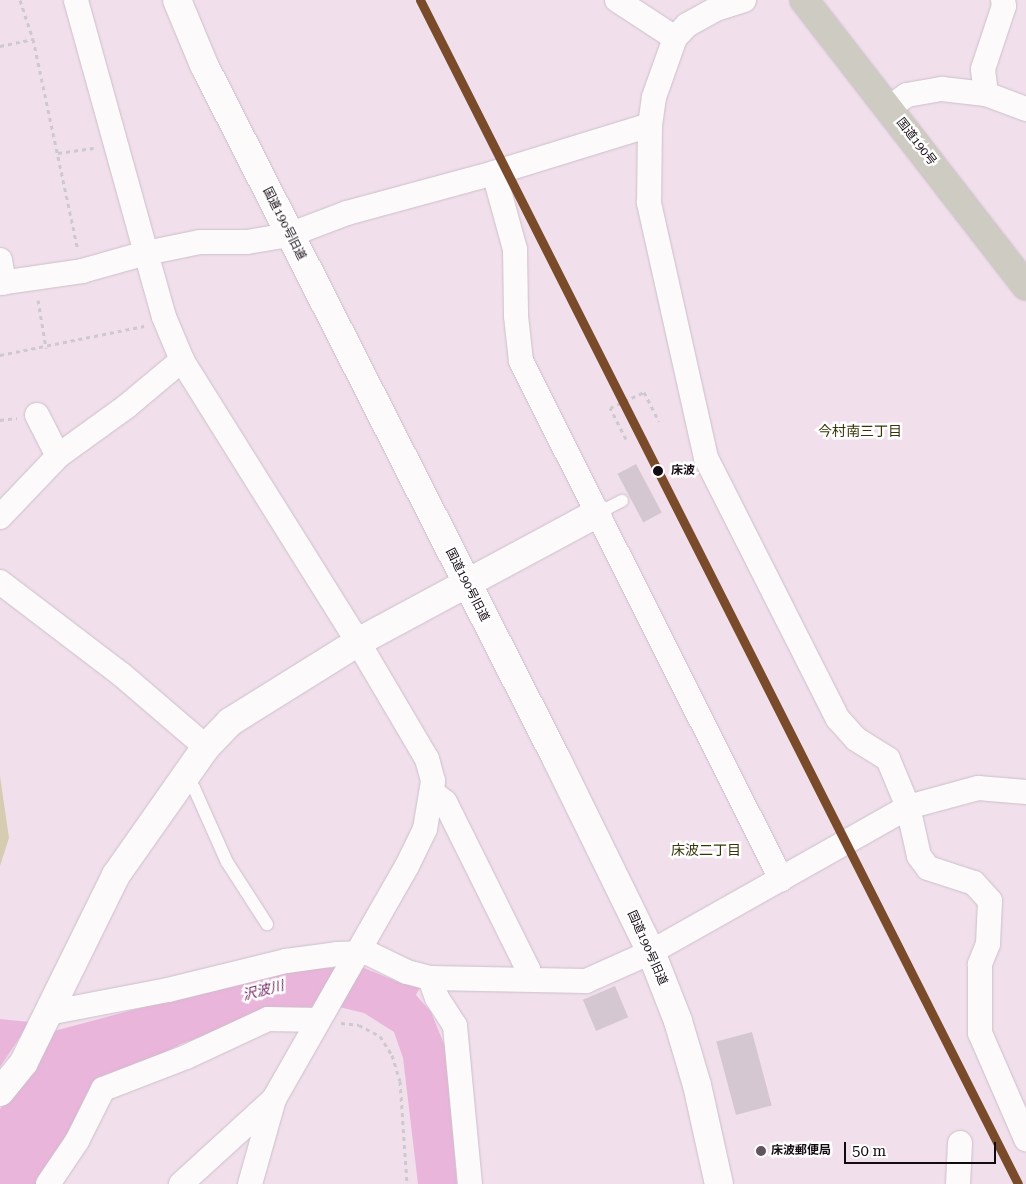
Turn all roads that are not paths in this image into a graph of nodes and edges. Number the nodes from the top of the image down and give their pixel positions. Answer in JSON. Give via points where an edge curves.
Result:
{"nodes":[{"id":1,"x":76,"y":0,"type":"edge"},
{"id":2,"x":177,"y":0,"type":"edge"},
{"id":3,"x":617,"y":0,"type":"edge"},
{"id":4,"x":744,"y":0,"type":"edge"},
{"id":5,"x":804,"y":0,"type":"edge"},
{"id":6,"x":1003,"y":0,"type":"edge"},
{"id":7,"x":676,"y":38,"type":"junction"},
{"id":8,"x":986,"y":94,"type":"junction"},
{"id":9,"x":889,"y":108,"type":"junction"},
{"id":10,"x":1026,"y":109,"type":"edge"},
{"id":11,"x":650,"y":125,"type":"junction"},
{"id":12,"x":494,"y":173,"type":"junction"},
{"id":13,"x":289,"y":235,"type":"junction"},
{"id":14,"x":146,"y":253,"type":"junction"},
{"id":15,"x":0,"y":260,"type":"edge"},
{"id":16,"x":1023,"y":276,"type":"edge"},
{"id":17,"x":2,"y":283,"type":"edge"},
{"id":18,"x":182,"y":360,"type":"junction"},
{"id":19,"x":37,"y":415,"type":"dead end"},
{"id":20,"x":58,"y":456,"type":"junction"},
{"id":21,"x":622,"y":502,"type":"dead end"},
{"id":22,"x":598,"y":513,"type":"junction"},
{"id":23,"x":0,"y":517,"type":"edge"},
{"id":24,"x":0,"y":582,"type":"edge"},
{"id":25,"x":466,"y":583,"type":"junction"},
{"id":26,"x":358,"y":642,"type":"junction"},
{"id":27,"x":206,"y":747,"type":"junction"},
{"id":28,"x":183,"y":779,"type":"junction"},
{"id":29,"x":432,"y":792,"type":"junction"},
{"id":30,"x":1026,"y":792,"type":"edge"},
{"id":31,"x":908,"y":807,"type":"junction"},
{"id":32,"x":781,"y":879,"type":"junction"},
{"id":33,"x":267,"y":924,"type":"dead end"},
{"id":34,"x":651,"y":952,"type":"junction"},
{"id":35,"x":355,"y":957,"type":"junction"},
{"id":36,"x":527,"y":978,"type":"junction"},
{"id":37,"x":433,"y":987,"type":"junction"},
{"id":38,"x":48,"y":1013,"type":"junction"},
{"id":39,"x":319,"y":1017,"type":"junction"},
{"id":40,"x":0,"y":1092,"type":"edge"},
{"id":41,"x":274,"y":1099,"type":"junction"},
{"id":42,"x":1026,"y":1138,"type":"edge"},
{"id":43,"x":960,"y":1143,"type":"dead end"},
{"id":44,"x":48,"y":1184,"type":"edge"},
{"id":45,"x":181,"y":1184,"type":"edge"},
{"id":46,"x":250,"y":1184,"type":"edge"},
{"id":47,"x":470,"y":1184,"type":"edge"},
{"id":48,"x":719,"y":1184,"type":"edge"},
{"id":49,"x":958,"y":1184,"type":"edge"}],
"edges":[{"from":1,"to":14,"type":"street"},
{"from":2,"to":13,"type":"street","name":"国道190号旧道","via":[[204,65]]},
{"from":3,"to":7,"type":"street"},
{"from":4,"to":7,"type":"street","via":[[716,9],[687,26]]},
{"from":5,"to":9,"type":"highway","name":"国道190号"},
{"from":6,"to":8,"type":"street","via":[[1004,6],[982,68]]},
{"from":7,"to":11,"type":"street","via":[[654,97]]},
{"from":8,"to":9,"type":"street","via":[[942,89],[907,95]]},
{"from":8,"to":10,"type":"street"},
{"from":9,"to":16,"type":"highway","name":"国道190号"},
{"from":11,"to":12,"type":"street"},
{"from":11,"to":31,"type":"street","via":[[650,203],[706,458],[838,719],[856,738],[888,759]]},
{"from":12,"to":13,"type":"street","via":[[347,213]]},
{"from":12,"to":22,"type":"street","via":[[515,249],[516,316],[521,360]]},
{"from":13,"to":14,"type":"street","via":[[247,242],[200,242]]},
{"from":13,"to":25,"type":"street","name":"国道190号旧道"},
{"from":14,"to":17,"type":"street","via":[[82,271]]},
{"from":14,"to":18,"type":"street","via":[[164,317]]},
{"from":15,"to":17,"type":"street"},
{"from":18,"to":20,"type":"street","via":[[127,406]]},
{"from":18,"to":26,"type":"street"},
{"from":19,"to":20,"type":"street"},
{"from":20,"to":23,"type":"street"},
{"from":21,"to":22,"type":"lane"},
{"from":22,"to":25,"type":"street"},
{"from":22,"to":32,"type":"street"},
{"from":24,"to":27,"type":"street","via":[[122,674]]},
{"from":25,"to":26,"type":"street"},
{"from":25,"to":34,"type":"street","name":"国道190号旧道"},
{"from":26,"to":27,"type":"street","via":[[230,722]]},
{"from":26,"to":29,"type":"street","via":[[428,759]]},
{"from":27,"to":28,"type":"street"},
{"from":28,"to":33,"type":"lane","via":[[194,788],[227,862]]},
{"from":28,"to":38,"type":"street","via":[[116,875]]},
{"from":29,"to":35,"type":"street","via":[[421,836]]},
{"from":29,"to":36,"type":"street","via":[[445,802],[528,969]]},
{"from":30,"to":31,"type":"street","via":[[978,788]]},
{"from":31,"to":32,"type":"street"},
{"from":31,"to":42,"type":"street","via":[[919,856],[928,868],[974,883],[990,901],[988,944],[980,964],[980,1033]]},
{"from":32,"to":34,"type":"street"},
{"from":34,"to":36,"type":"street","via":[[586,981]]},
{"from":34,"to":48,"type":"street","name":"国道190号旧道","via":[[678,1021],[698,1086]]},
{"from":35,"to":37,"type":"street","via":[[368,953]]},
{"from":35,"to":38,"type":"street","via":[[286,961],[168,990]]},
{"from":35,"to":39,"type":"street"},
{"from":36,"to":37,"type":"street"},
{"from":37,"to":47,"type":"street","via":[[456,1026]]},
{"from":38,"to":40,"type":"street","via":[[24,1062]]},
{"from":39,"to":41,"type":"street"},
{"from":39,"to":44,"type":"street","via":[[268,1019],[186,1057],[103,1089],[77,1141]]},
{"from":41,"to":45,"type":"street"},
{"from":41,"to":46,"type":"street"},
{"from":43,"to":49,"type":"street"}]}
